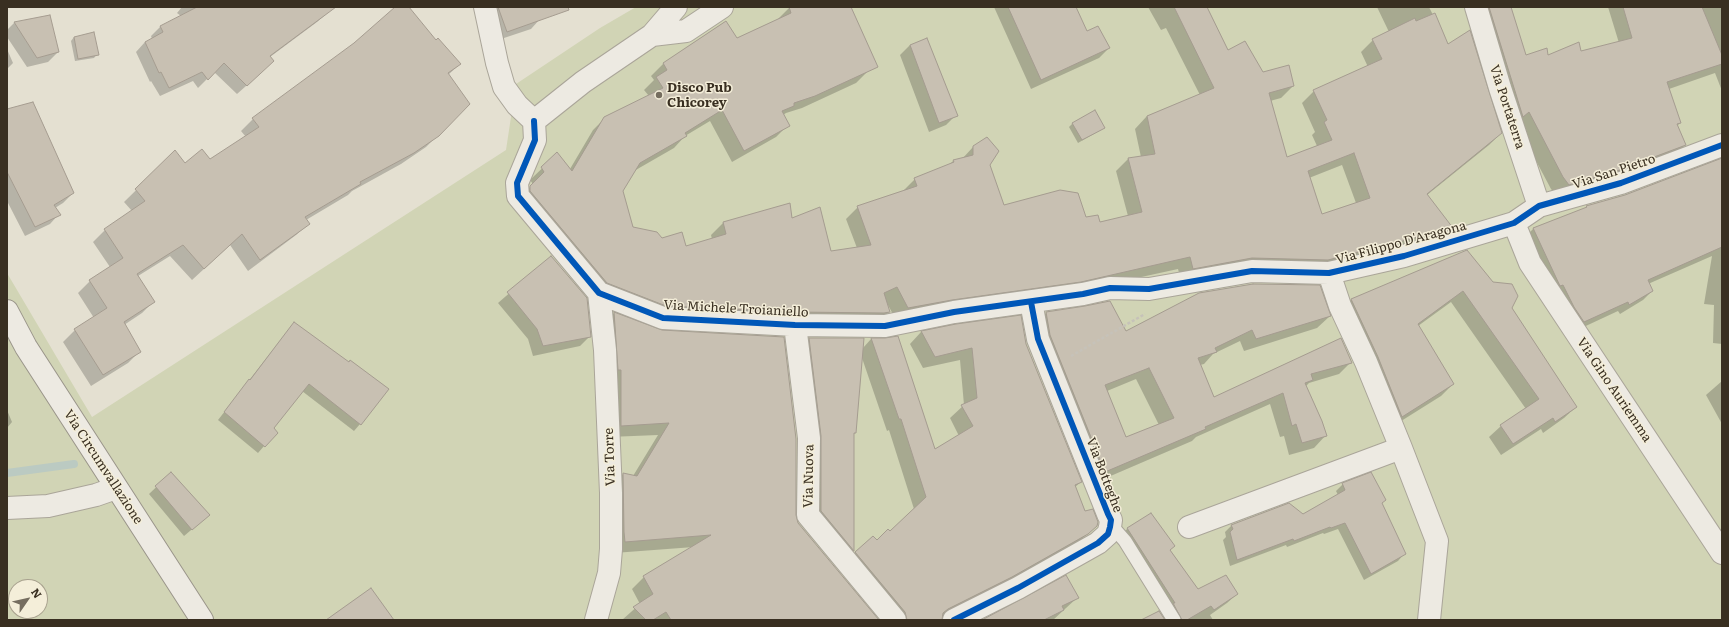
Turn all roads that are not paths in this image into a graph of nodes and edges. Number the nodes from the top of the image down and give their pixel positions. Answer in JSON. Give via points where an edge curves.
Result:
{"nodes":[{"id":1,"x":485,"y":7,"type":"edge"},
{"id":2,"x":676,"y":7,"type":"edge"},
{"id":3,"x":722,"y":7,"type":"edge"},
{"id":4,"x":1476,"y":7,"type":"edge"},
{"id":5,"x":652,"y":35,"type":"junction"},
{"id":6,"x":534,"y":121,"type":"junction"},
{"id":7,"x":1722,"y":145,"type":"edge"},
{"id":8,"x":1540,"y":206,"type":"junction"},
{"id":9,"x":1514,"y":223,"type":"junction"},
{"id":10,"x":1329,"y":273,"type":"junction"},
{"id":11,"x":599,"y":293,"type":"junction"},
{"id":12,"x":1031,"y":302,"type":"junction"},
{"id":13,"x":7,"y":311,"type":"edge"},
{"id":14,"x":796,"y":325,"type":"junction"},
{"id":15,"x":1401,"y":448,"type":"junction"},
{"id":16,"x":116,"y":488,"type":"junction"},
{"id":17,"x":7,"y":508,"type":"edge"},
{"id":18,"x":1111,"y":525,"type":"junction"},
{"id":19,"x":1189,"y":527,"type":"dead end"},
{"id":20,"x":1722,"y":553,"type":"edge"},
{"id":21,"x":202,"y":620,"type":"edge"},
{"id":22,"x":596,"y":620,"type":"edge"},
{"id":23,"x":895,"y":620,"type":"edge"},
{"id":24,"x":954,"y":620,"type":"edge"},
{"id":25,"x":1174,"y":620,"type":"edge"},
{"id":26,"x":1429,"y":620,"type":"edge"}],
"edges":[{"from":1,"to":6,"type":"street","via":[[504,87]]},
{"from":2,"to":5,"type":"street"},
{"from":3,"to":5,"type":"street","via":[[686,31]]},
{"from":4,"to":8,"type":"street","name":"Via Portaterra"},
{"from":5,"to":6,"type":"street","via":[[583,82]]},
{"from":6,"to":11,"type":"street","name":"Via Michele Troianiello","via":[[535,140],[517,183],[518,196]]},
{"from":7,"to":8,"type":"street","name":"Via San Pietro","via":[[1621,183]]},
{"from":8,"to":9,"type":"street","name":"Via San Pietro"},
{"from":9,"to":10,"type":"street","name":"Via Filippo D'Aragona","via":[[1404,256]]},
{"from":9,"to":20,"type":"street","name":"Via Gino Auriemma","via":[[1530,264]]},
{"from":10,"to":12,"type":"street","name":"Via Filippo D'Aragona","via":[[1252,271],[1149,289],[1110,288]]},
{"from":10,"to":15,"type":"street","via":[[1340,306]]},
{"from":11,"to":14,"type":"street","name":"Via Michele Troianiello","via":[[663,318]]},
{"from":11,"to":22,"type":"street","name":"Via Torre","via":[[605,350],[611,549],[609,573]]},
{"from":12,"to":14,"type":"street","name":"Via Michele Troianiello","via":[[954,312],[885,326]]},
{"from":12,"to":18,"type":"street","name":"Via Botteghe","via":[[1038,339]]},
{"from":13,"to":16,"type":"street","name":"Via Circumvallazione","via":[[26,347]]},
{"from":14,"to":23,"type":"street","name":"Via Nuova","via":[[809,438],[808,514]]},
{"from":15,"to":19,"type":"street"},
{"from":15,"to":26,"type":"street","via":[[1437,541]]},
{"from":16,"to":17,"type":"street","via":[[48,506]]},
{"from":16,"to":21,"type":"street","name":"Via Circumvallazione"},
{"from":18,"to":24,"type":"street","name":"Via Botteghe","via":[[1108,534],[1098,543]]},
{"from":18,"to":25,"type":"lane","via":[[1126,541]]}]}
